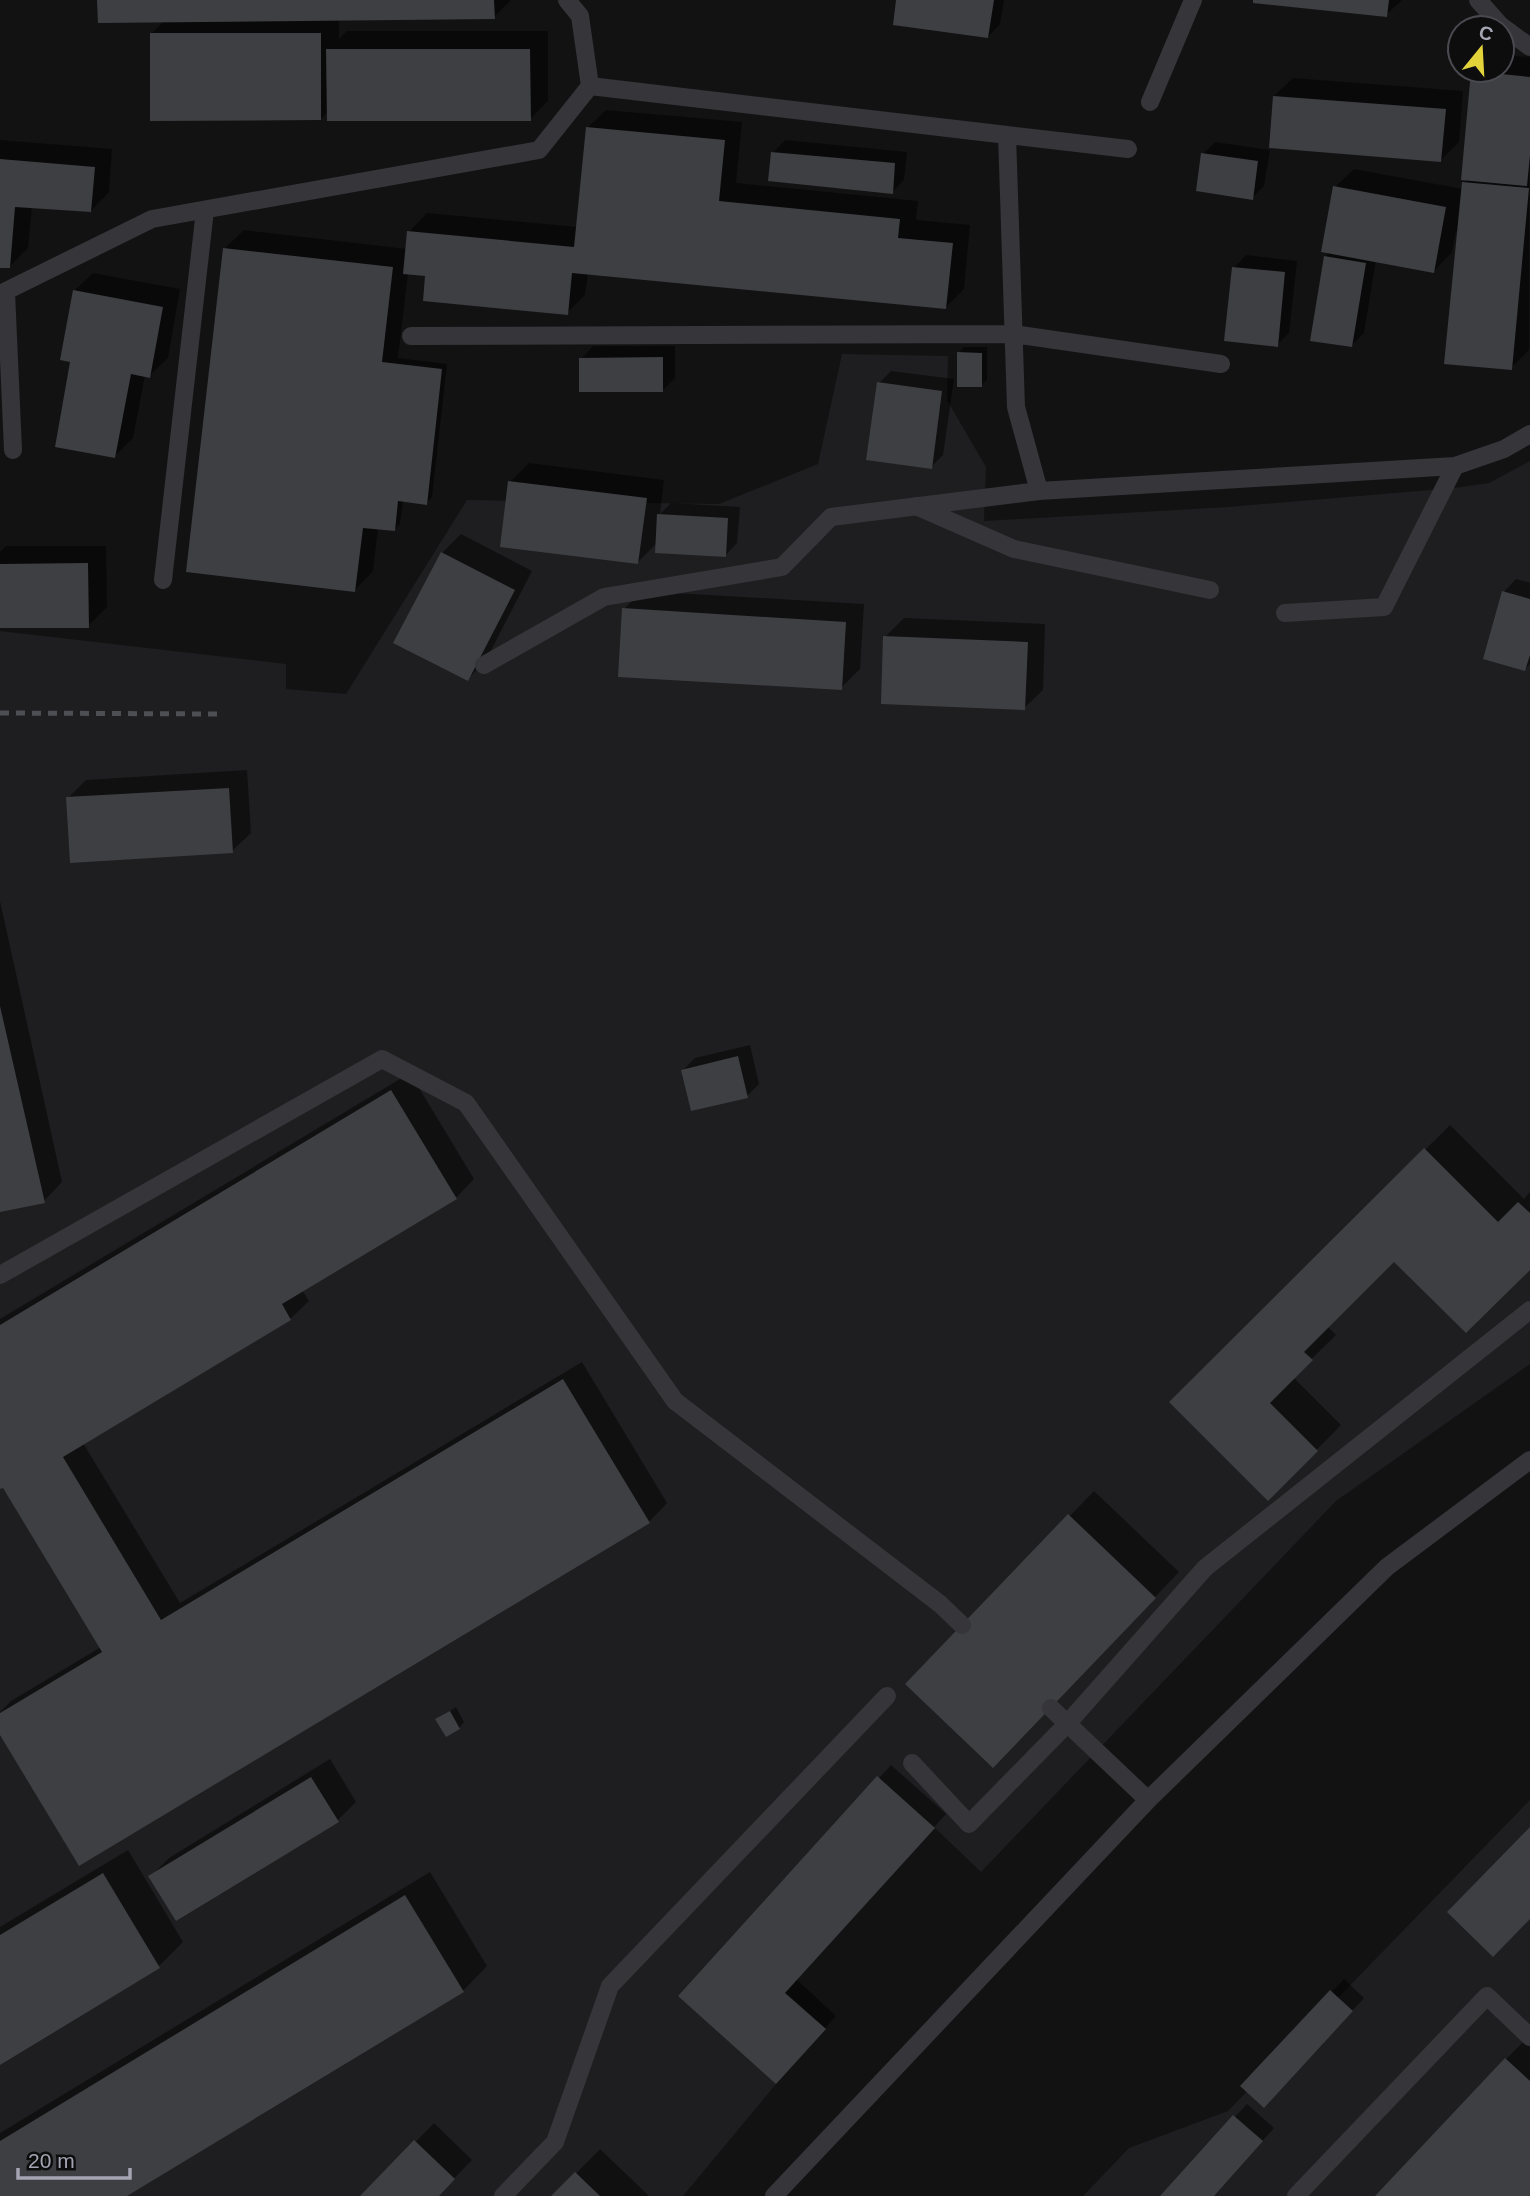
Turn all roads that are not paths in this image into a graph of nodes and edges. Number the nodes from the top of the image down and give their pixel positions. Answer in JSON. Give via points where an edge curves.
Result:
{"nodes":[{"id":1,"x":567,"y":0,"type":"edge"},
{"id":2,"x":1193,"y":0,"type":"edge"},
{"id":3,"x":1478,"y":0,"type":"edge"},
{"id":4,"x":1530,"y":47,"type":"edge"},
{"id":5,"x":590,"y":86,"type":"junction"},
{"id":6,"x":1150,"y":102,"type":"dead end"},
{"id":7,"x":1007,"y":135,"type":"junction"},
{"id":8,"x":1128,"y":149,"type":"dead end"},
{"id":9,"x":205,"y":209,"type":"junction"},
{"id":10,"x":3,"y":293,"type":"edge"},
{"id":11,"x":1014,"y":334,"type":"junction"},
{"id":12,"x":411,"y":336,"type":"dead end"},
{"id":13,"x":1221,"y":364,"type":"dead end"},
{"id":14,"x":1530,"y":434,"type":"edge"},
{"id":15,"x":13,"y":450,"type":"dead end"},
{"id":16,"x":1455,"y":466,"type":"junction"},
{"id":17,"x":1039,"y":491,"type":"junction"},
{"id":18,"x":916,"y":506,"type":"junction"},
{"id":19,"x":163,"y":580,"type":"dead end"},
{"id":20,"x":1210,"y":590,"type":"dead end"},
{"id":21,"x":1285,"y":613,"type":"dead end"},
{"id":22,"x":484,"y":665,"type":"dead end"},
{"id":23,"x":0,"y":1275,"type":"edge"},
{"id":24,"x":1530,"y":1310,"type":"edge"},
{"id":25,"x":1530,"y":1460,"type":"edge"},
{"id":26,"x":962,"y":1625,"type":"dead end"},
{"id":27,"x":887,"y":1696,"type":"dead end"},
{"id":28,"x":1051,"y":1708,"type":"dead end"},
{"id":29,"x":1067,"y":1724,"type":"junction"},
{"id":30,"x":912,"y":1763,"type":"dead end"},
{"id":31,"x":1148,"y":1800,"type":"junction"},
{"id":32,"x":1530,"y":2037,"type":"edge"},
{"id":33,"x":503,"y":2196,"type":"edge"},
{"id":34,"x":774,"y":2196,"type":"edge"},
{"id":35,"x":1296,"y":2196,"type":"edge"}],
"edges":[{"from":1,"to":5,"type":"lane","via":[[580,16]]},
{"from":2,"to":6,"type":"lane"},
{"from":3,"to":4,"type":"lane","via":[[1500,25]]},
{"from":5,"to":7,"type":"lane"},
{"from":5,"to":9,"type":"lane","via":[[539,150]]},
{"from":7,"to":8,"type":"lane"},
{"from":7,"to":11,"type":"lane"},
{"from":9,"to":10,"type":"lane","via":[[152,219]]},
{"from":9,"to":19,"type":"lane"},
{"from":10,"to":15,"type":"lane"},
{"from":11,"to":12,"type":"lane"},
{"from":11,"to":13,"type":"lane"},
{"from":11,"to":17,"type":"lane","via":[[1016,407]]},
{"from":14,"to":16,"type":"lane","via":[[1504,449]]},
{"from":16,"to":17,"type":"lane"},
{"from":16,"to":21,"type":"lane","via":[[1384,607]]},
{"from":17,"to":18,"type":"lane"},
{"from":18,"to":20,"type":"lane","via":[[1014,549]]},
{"from":18,"to":22,"type":"lane","via":[[831,516],[782,567],[604,597]]},
{"from":23,"to":26,"type":"lane","via":[[382,1059],[466,1103],[675,1401]]},
{"from":24,"to":29,"type":"lane","via":[[1205,1568]]},
{"from":25,"to":31,"type":"lane","via":[[1387,1567]]},
{"from":27,"to":33,"type":"lane","via":[[610,1986],[555,2142]]},
{"from":28,"to":29,"type":"lane"},
{"from":29,"to":30,"type":"lane","via":[[969,1824]]},
{"from":29,"to":31,"type":"lane"},
{"from":31,"to":34,"type":"lane"},
{"from":32,"to":35,"type":"lane","via":[[1487,1996]]}]}
